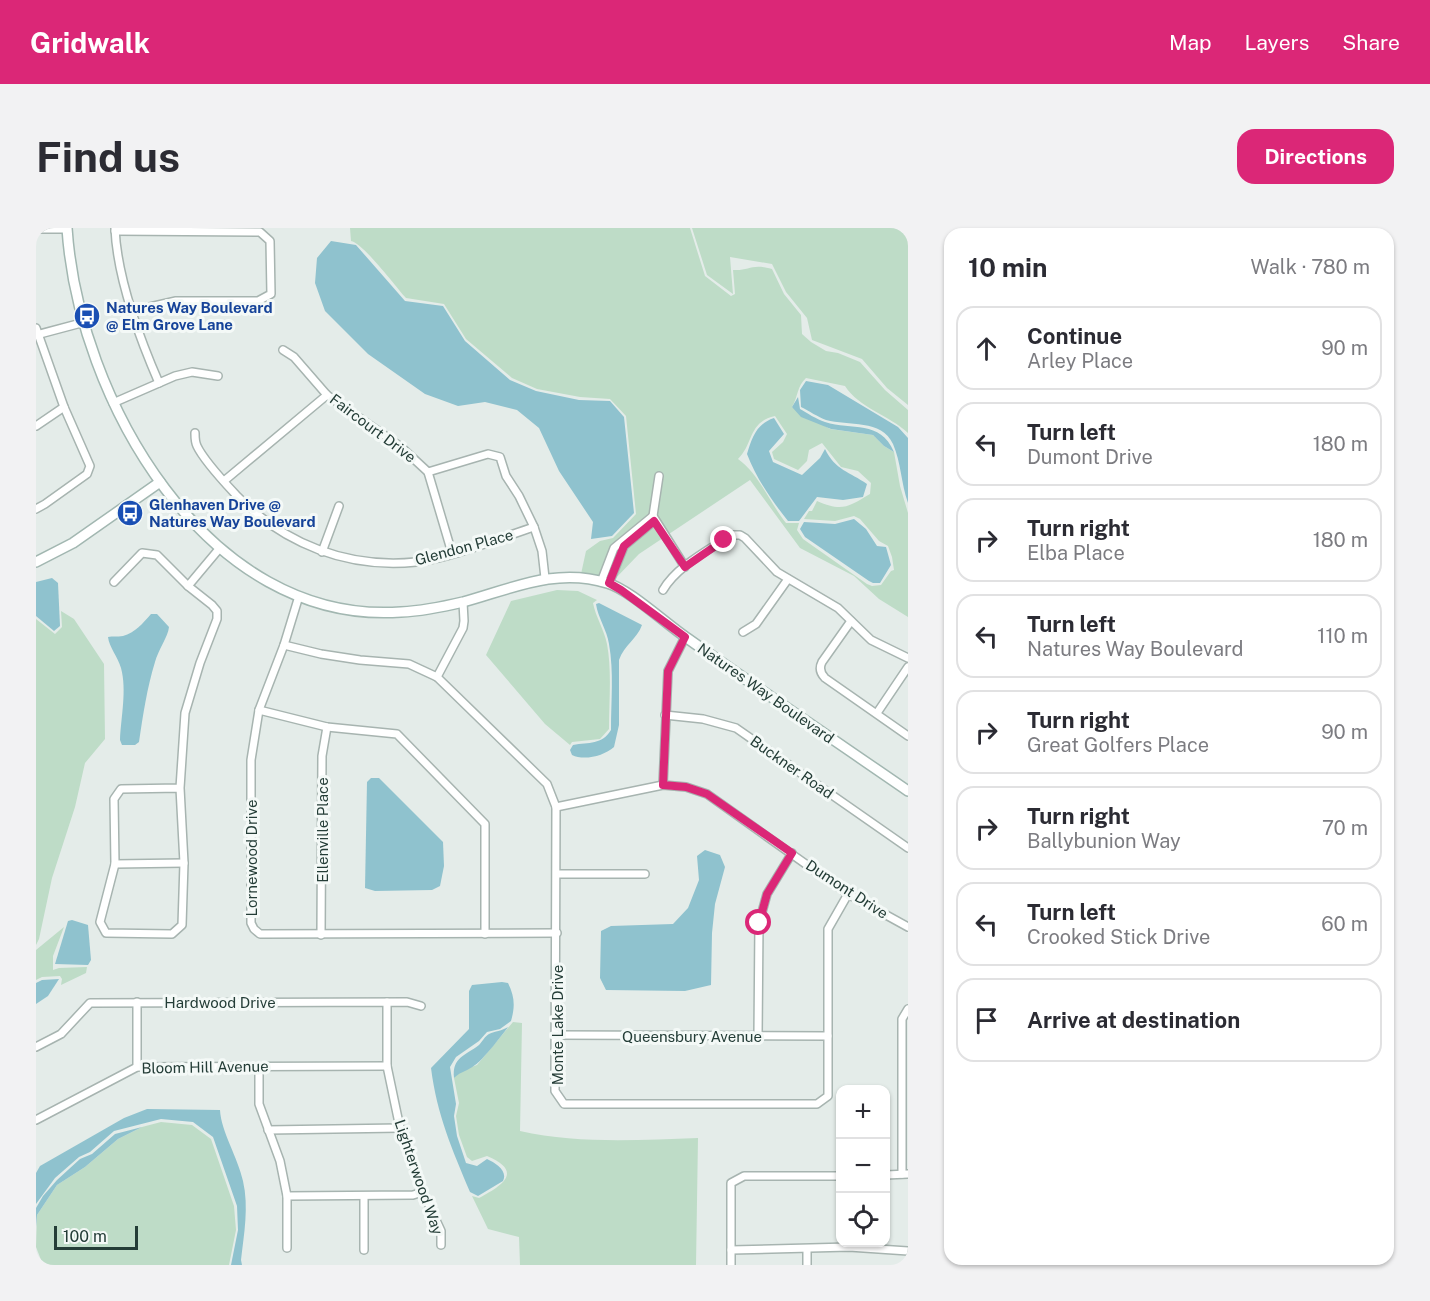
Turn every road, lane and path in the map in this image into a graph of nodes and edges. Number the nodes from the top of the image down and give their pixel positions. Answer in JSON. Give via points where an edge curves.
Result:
{"nodes":[{"id":1,"x":67,"y":228,"type":"edge"},
{"id":2,"x":36,"y":229,"type":"edge"},
{"id":3,"x":115,"y":230,"type":"edge"},
{"id":4,"x":132,"y":312,"type":"junction"},
{"id":5,"x":85,"y":322,"type":"junction"},
{"id":6,"x":37,"y":333,"type":"edge"},
{"id":7,"x":284,"y":350,"type":"dead end"},
{"id":8,"x":218,"y":375,"type":"dead end"},
{"id":9,"x":159,"y":383,"type":"junction"},
{"id":10,"x":327,"y":394,"type":"junction"},
{"id":11,"x":113,"y":403,"type":"junction"},
{"id":12,"x":64,"y":407,"type":"junction"},
{"id":13,"x":36,"y":426,"type":"edge"},
{"id":14,"x":195,"y":433,"type":"dead end"},
{"id":15,"x":429,"y":472,"type":"junction"},
{"id":16,"x":659,"y":476,"type":"dead end"},
{"id":17,"x":160,"y":482,"type":"junction"},
{"id":18,"x":224,"y":482,"type":"junction"},
{"id":19,"x":339,"y":506,"type":"dead end"},
{"id":20,"x":36,"y":509,"type":"edge"},
{"id":21,"x":653,"y":518,"type":"junction"},
{"id":22,"x":534,"y":527,"type":"junction"},
{"id":23,"x":219,"y":549,"type":"junction"},
{"id":24,"x":322,"y":552,"type":"junction"},
{"id":25,"x":452,"y":553,"type":"junction"},
{"id":26,"x":36,"y":562,"type":"edge"},
{"id":27,"x":607,"y":563,"type":"junction"},
{"id":28,"x":615,"y":565,"type":"junction"},
{"id":29,"x":685,"y":567,"type":"junction"},
{"id":30,"x":545,"y":578,"type":"junction"},
{"id":31,"x":788,"y":579,"type":"junction"},
{"id":32,"x":114,"y":582,"type":"dead end"},
{"id":33,"x":605,"y":582,"type":"junction"},
{"id":34,"x":188,"y":586,"type":"junction"},
{"id":35,"x":663,"y":590,"type":"dead end"},
{"id":36,"x":299,"y":596,"type":"junction"},
{"id":37,"x":463,"y":602,"type":"junction"},
{"id":38,"x":850,"y":621,"type":"junction"},
{"id":39,"x":742,"y":632,"type":"dead end"},
{"id":40,"x":685,"y":637,"type":"junction"},
{"id":41,"x":284,"y":645,"type":"junction"},
{"id":42,"x":908,"y":658,"type":"edge"},
{"id":43,"x":908,"y":667,"type":"edge"},
{"id":44,"x":437,"y":676,"type":"junction"},
{"id":45,"x":259,"y":710,"type":"junction"},
{"id":46,"x":876,"y":713,"type":"junction"},
{"id":47,"x":665,"y":715,"type":"junction"},
{"id":48,"x":327,"y":727,"type":"junction"},
{"id":49,"x":908,"y":736,"type":"edge"},
{"id":50,"x":663,"y":785,"type":"junction"},
{"id":51,"x":180,"y":788,"type":"junction"},
{"id":52,"x":908,"y":790,"type":"edge"},
{"id":53,"x":556,"y":807,"type":"junction"},
{"id":54,"x":908,"y":848,"type":"edge"},
{"id":55,"x":792,"y":853,"type":"junction"},
{"id":56,"x":184,"y":863,"type":"junction"},
{"id":57,"x":115,"y":864,"type":"junction"},
{"id":58,"x":557,"y":874,"type":"junction"},
{"id":59,"x":645,"y":874,"type":"dead end"},
{"id":60,"x":848,"y":894,"type":"junction"},
{"id":61,"x":908,"y":927,"type":"edge"},
{"id":62,"x":557,"y":933,"type":"junction"},
{"id":63,"x":485,"y":934,"type":"junction"},
{"id":64,"x":321,"y":935,"type":"junction"},
{"id":65,"x":137,"y":1002,"type":"junction"},
{"id":66,"x":387,"y":1002,"type":"junction"},
{"id":67,"x":421,"y":1006,"type":"dead end"},
{"id":68,"x":908,"y":1009,"type":"edge"},
{"id":69,"x":556,"y":1035,"type":"junction"},
{"id":70,"x":758,"y":1036,"type":"junction"},
{"id":71,"x":828,"y":1036,"type":"junction"},
{"id":72,"x":36,"y":1047,"type":"edge"},
{"id":73,"x":259,"y":1066,"type":"junction"},
{"id":74,"x":387,"y":1066,"type":"junction"},
{"id":75,"x":137,"y":1067,"type":"junction"},
{"id":76,"x":905,"y":1088,"type":"edge"},
{"id":77,"x":36,"y":1120,"type":"edge"},
{"id":78,"x":400,"y":1128,"type":"junction"},
{"id":79,"x":268,"y":1130,"type":"junction"},
{"id":80,"x":905,"y":1174,"type":"edge"},
{"id":81,"x":890,"y":1175,"type":"edge"},
{"id":82,"x":836,"y":1176,"type":"edge"},
{"id":83,"x":423,"y":1192,"type":"junction"},
{"id":84,"x":287,"y":1196,"type":"junction"},
{"id":85,"x":364,"y":1196,"type":"junction"},
{"id":86,"x":441,"y":1245,"type":"dead end"},
{"id":87,"x":836,"y":1246,"type":"edge"},
{"id":88,"x":869,"y":1247,"type":"edge"},
{"id":89,"x":287,"y":1248,"type":"dead end"},
{"id":90,"x":807,"y":1249,"type":"junction"},
{"id":91,"x":364,"y":1250,"type":"dead end"},
{"id":92,"x":731,"y":1250,"type":"junction"},
{"id":93,"x":908,"y":1251,"type":"edge"},
{"id":94,"x":731,"y":1265,"type":"edge"},
{"id":95,"x":807,"y":1265,"type":"edge"}],
"edges":[{"from":1,"to":2,"type":"street"},
{"from":1,"to":5,"type":"street","name":"Natures Way Boulevard","via":[[71,267]]},
{"from":3,"to":4,"type":"street"},
{"from":3,"to":4,"type":"street","via":[[260,232],[270,242],[271,294],[258,301],[176,301]]},
{"from":4,"to":9,"type":"street"},
{"from":5,"to":6,"type":"street"},
{"from":5,"to":11,"type":"street","name":"Natures Way Boulevard"},
{"from":6,"to":12,"type":"street"},
{"from":7,"to":10,"type":"street","name":"Faircourt Drive"},
{"from":8,"to":9,"type":"street","via":[[192,372]]},
{"from":9,"to":11,"type":"street"},
{"from":10,"to":15,"type":"street","name":"Faircourt Drive"},
{"from":10,"to":18,"type":"street"},
{"from":11,"to":17,"type":"street","name":"Natures Way Boulevard"},
{"from":12,"to":13,"type":"street"},
{"from":12,"to":20,"type":"street","via":[[90,466],[87,474]]},
{"from":14,"to":18,"type":"street","name":"Glendon Place","via":[[196,445]]},
{"from":15,"to":22,"type":"street","via":[[488,454],[500,457]]},
{"from":15,"to":25,"type":"street","name":"Faircourt Drive"},
{"from":16,"to":21,"type":"street"},
{"from":17,"to":23,"type":"street","name":"Natures Way Boulevard"},
{"from":17,"to":26,"type":"street","via":[[73,543]]},
{"from":18,"to":24,"type":"street","name":"Glendon Place","via":[[276,530]]},
{"from":19,"to":24,"type":"street"},
{"from":21,"to":27,"type":"street","via":[[618,542]]},
{"from":21,"to":28,"type":"street","via":[[624,546]]},
{"from":21,"to":29,"type":"street"},
{"from":22,"to":25,"type":"street","name":"Glendon Place"},
{"from":22,"to":30,"type":"street"},
{"from":23,"to":34,"type":"street"},
{"from":23,"to":36,"type":"street","name":"Natures Way Boulevard","via":[[251,573]]},
{"from":24,"to":25,"type":"street","name":"Glendon Place","via":[[365,562],[416,562]]},
{"from":27,"to":28,"type":"street"},
{"from":27,"to":33,"type":"street"},
{"from":28,"to":33,"type":"street"},
{"from":29,"to":31,"type":"street","via":[[737,534]]},
{"from":29,"to":35,"type":"street","via":[[670,578]]},
{"from":30,"to":33,"type":"street","name":"Natures Way Boulevard","via":[[572,576]]},
{"from":30,"to":37,"type":"street","name":"Natures Way Boulevard"},
{"from":31,"to":38,"type":"street","via":[[838,608]]},
{"from":31,"to":39,"type":"street","via":[[756,624]]},
{"from":32,"to":34,"type":"street","via":[[142,553],[157,555]]},
{"from":33,"to":40,"type":"street","name":"Natures Way Boulevard"},
{"from":34,"to":51,"type":"street","via":[[212,605],[217,619],[185,713]]},
{"from":36,"to":37,"type":"street","name":"Natures Way Boulevard","via":[[359,611],[397,612]]},
{"from":36,"to":41,"type":"street","name":"Lornewood Drive"},
{"from":37,"to":44,"type":"street","via":[[463,628]]},
{"from":38,"to":42,"type":"street","via":[[871,640]]},
{"from":38,"to":46,"type":"street","via":[[824,657],[820,671]]},
{"from":40,"to":47,"type":"street","via":[[668,671]]},
{"from":40,"to":52,"type":"street","name":"Natures Way Boulevard"},
{"from":41,"to":44,"type":"street","name":"Monte Lake Drive","via":[[350,659],[409,664]]},
{"from":41,"to":45,"type":"street","name":"Lornewood Drive"},
{"from":43,"to":46,"type":"street"},
{"from":44,"to":53,"type":"street","name":"Monte Lake Drive","via":[[547,784]]},
{"from":45,"to":48,"type":"street"},
{"from":45,"to":64,"type":"street","name":"Lornewood Drive","via":[[250,760],[251,923],[260,934]]},
{"from":46,"to":49,"type":"street"},
{"from":47,"to":50,"type":"street"},
{"from":47,"to":54,"type":"street","name":"Buckner Road","via":[[736,728]]},
{"from":48,"to":63,"type":"street","via":[[397,734],[485,824]]},
{"from":48,"to":64,"type":"street","name":"Ellenville Place","via":[[322,756]]},
{"from":50,"to":53,"type":"street","name":"Dumont Drive"},
{"from":50,"to":55,"type":"street","name":"Dumont Drive","via":[[707,794]]},
{"from":51,"to":56,"type":"street"},
{"from":51,"to":57,"type":"street","via":[[121,789],[114,799]]},
{"from":53,"to":58,"type":"street","name":"Monte Lake Drive"},
{"from":55,"to":60,"type":"street","name":"Dumont Drive"},
{"from":55,"to":70,"type":"street","via":[[767,894],[759,923]]},
{"from":56,"to":57,"type":"street"},
{"from":56,"to":57,"type":"street","via":[[182,925],[172,934],[106,933],[100,922]]},
{"from":58,"to":59,"type":"street"},
{"from":58,"to":62,"type":"street","name":"Monte Lake Drive"},
{"from":60,"to":61,"type":"street","name":"Dumont Drive"},
{"from":60,"to":71,"type":"street","name":"Monte Lake Drive","via":[[828,929]]},
{"from":62,"to":63,"type":"street","name":"Lornewood Drive"},
{"from":62,"to":69,"type":"street","name":"Monte Lake Drive"},
{"from":63,"to":64,"type":"street","name":"Lornewood Drive"},
{"from":65,"to":66,"type":"street","name":"Hardwood Drive"},
{"from":65,"to":72,"type":"street","name":"Hardwood Drive","via":[[90,1003],[61,1034]]},
{"from":65,"to":75,"type":"street"},
{"from":66,"to":67,"type":"street","name":"Hardwood Drive"},
{"from":66,"to":74,"type":"street","name":"Lighterwood Way"},
{"from":68,"to":76,"type":"street","via":[[902,1019]]},
{"from":69,"to":70,"type":"street","name":"Queensbury Avenue"},
{"from":69,"to":71,"type":"street","name":"Monte Lake Drive","via":[[555,1091],[564,1104],[817,1104],[828,1096]]},
{"from":70,"to":71,"type":"street","name":"Queensbury Avenue"},
{"from":73,"to":74,"type":"street","name":"Bloom Hill Avenue"},
{"from":73,"to":75,"type":"street","name":"Bloom Hill Avenue"},
{"from":73,"to":79,"type":"street","via":[[260,1104]]},
{"from":74,"to":78,"type":"street","name":"Lighterwood Way"},
{"from":75,"to":77,"type":"street","name":"Bloom Hill Avenue"},
{"from":76,"to":80,"type":"street"},
{"from":78,"to":79,"type":"street"},
{"from":78,"to":83,"type":"street","name":"Lighterwood Way"},
{"from":79,"to":84,"type":"street"},
{"from":80,"to":81,"type":"street"},
{"from":82,"to":92,"type":"street","via":[[744,1176],[730,1183]]},
{"from":83,"to":85,"type":"street"},
{"from":83,"to":86,"type":"street","name":"Lighterwood Way","via":[[441,1232]]},
{"from":84,"to":85,"type":"street"},
{"from":84,"to":89,"type":"street"},
{"from":85,"to":91,"type":"street"},
{"from":87,"to":90,"type":"street"},
{"from":88,"to":93,"type":"street"},
{"from":90,"to":92,"type":"street"},
{"from":90,"to":95,"type":"street"},
{"from":92,"to":94,"type":"street"}]}
